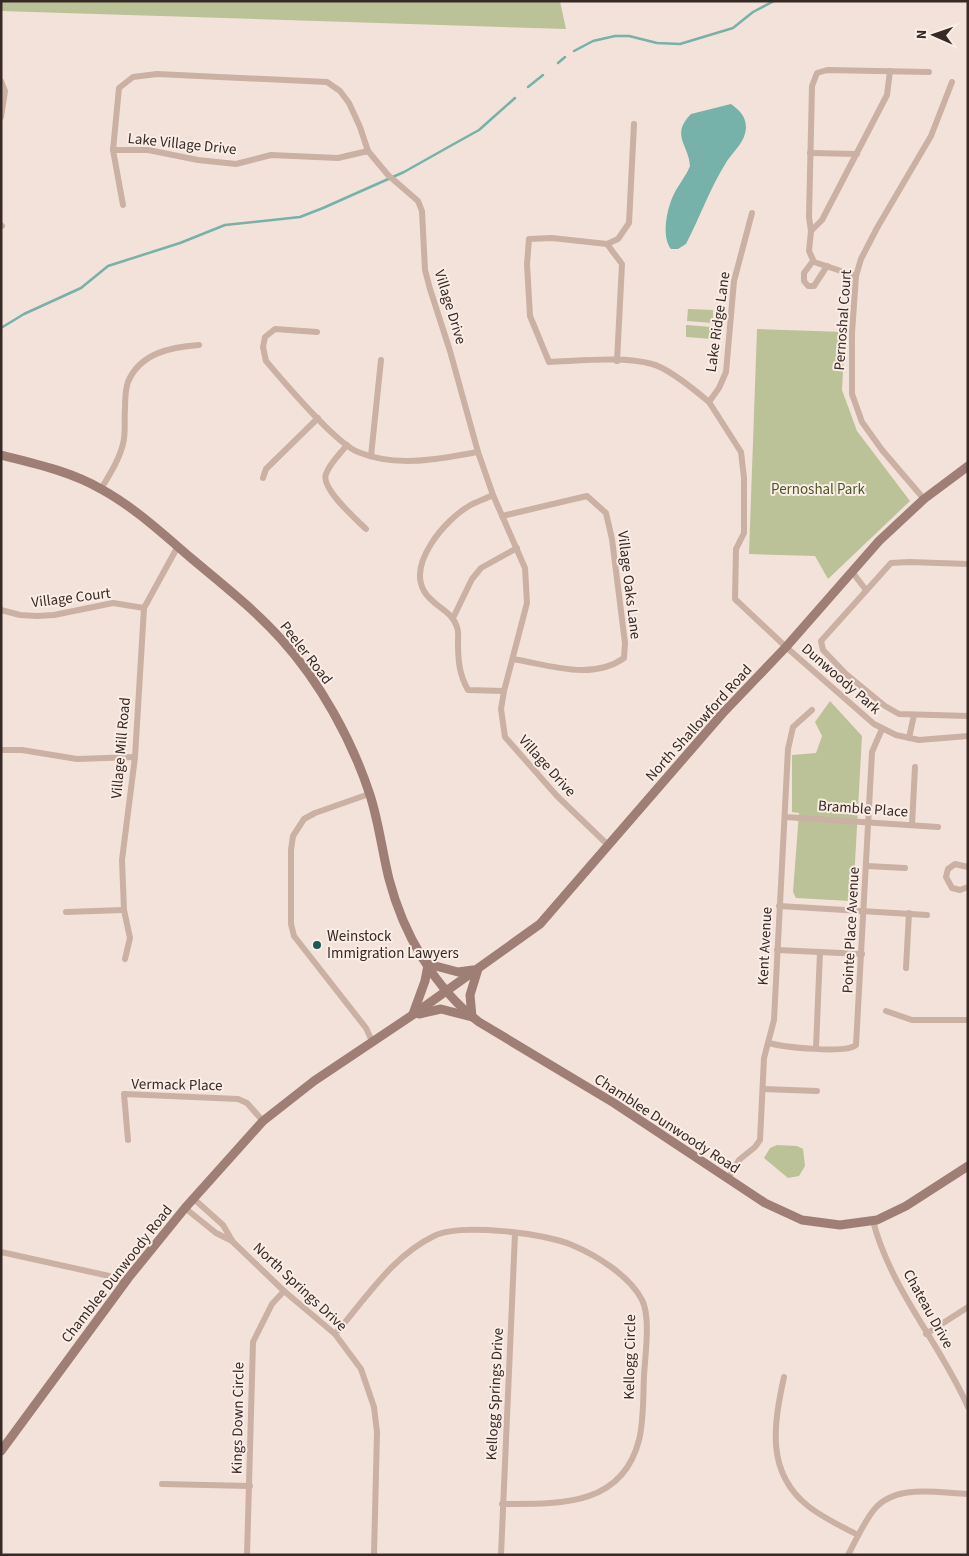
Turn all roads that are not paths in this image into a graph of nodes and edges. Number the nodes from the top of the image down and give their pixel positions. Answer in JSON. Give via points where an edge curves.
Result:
{"nodes":[{"id":1,"x":890,"y":71,"type":"junction"},
{"id":2,"x":930,"y":72,"type":"dead end"},
{"id":3,"x":1,"y":82,"type":"edge"},
{"id":4,"x":952,"y":82,"type":"dead end"},
{"id":5,"x":1,"y":117,"type":"edge"},
{"id":6,"x":634,"y":124,"type":"dead end"},
{"id":7,"x":112,"y":150,"type":"junction"},
{"id":8,"x":368,"y":151,"type":"junction"},
{"id":9,"x":810,"y":153,"type":"junction"},
{"id":10,"x":857,"y":154,"type":"junction"},
{"id":11,"x":123,"y":205,"type":"dead end"},
{"id":12,"x":752,"y":213,"type":"dead end"},
{"id":13,"x":811,"y":232,"type":"junction"},
{"id":14,"x":607,"y":244,"type":"junction"},
{"id":15,"x":814,"y":260,"type":"junction"},
{"id":16,"x":827,"y":266,"type":"junction"},
{"id":17,"x":856,"y":276,"type":"junction"},
{"id":18,"x":317,"y":332,"type":"dead end"},
{"id":19,"x":199,"y":345,"type":"dead end"},
{"id":20,"x":381,"y":360,"type":"dead end"},
{"id":21,"x":617,"y":361,"type":"junction"},
{"id":22,"x":710,"y":402,"type":"junction"},
{"id":23,"x":318,"y":418,"type":"junction"},
{"id":24,"x":347,"y":445,"type":"junction"},
{"id":25,"x":478,"y":452,"type":"junction"},
{"id":26,"x":1,"y":455,"type":"edge"},
{"id":27,"x":370,"y":456,"type":"junction"},
{"id":28,"x":968,"y":466,"type":"edge"},
{"id":29,"x":263,"y":478,"type":"dead end"},
{"id":30,"x":101,"y":489,"type":"junction"},
{"id":31,"x":494,"y":496,"type":"junction"},
{"id":32,"x":924,"y":499,"type":"junction"},
{"id":33,"x":502,"y":516,"type":"junction"},
{"id":34,"x":366,"y":529,"type":"dead end"},
{"id":35,"x":178,"y":546,"type":"junction"},
{"id":36,"x":517,"y":548,"type":"junction"},
{"id":37,"x":968,"y":564,"type":"edge"},
{"id":38,"x":853,"y":573,"type":"junction"},
{"id":39,"x":866,"y":590,"type":"junction"},
{"id":40,"x":144,"y":608,"type":"junction"},
{"id":41,"x":1,"y":610,"type":"edge"},
{"id":42,"x":453,"y":618,"type":"junction"},
{"id":43,"x":786,"y":647,"type":"junction"},
{"id":44,"x":513,"y":660,"type":"junction"},
{"id":45,"x":504,"y":691,"type":"junction"},
{"id":46,"x":812,"y":710,"type":"dead end"},
{"id":47,"x":914,"y":715,"type":"junction"},
{"id":48,"x":968,"y":716,"type":"edge"},
{"id":49,"x":882,"y":729,"type":"junction"},
{"id":50,"x":968,"y":736,"type":"edge"},
{"id":51,"x":909,"y":738,"type":"junction"},
{"id":52,"x":1,"y":750,"type":"edge"},
{"id":53,"x":135,"y":756,"type":"junction"},
{"id":54,"x":915,"y":767,"type":"dead end"},
{"id":55,"x":370,"y":794,"type":"junction"},
{"id":56,"x":785,"y":817,"type":"junction"},
{"id":57,"x":869,"y":822,"type":"junction"},
{"id":58,"x":912,"y":825,"type":"junction"},
{"id":59,"x":938,"y":827,"type":"dead end"},
{"id":60,"x":609,"y":846,"type":"junction"},
{"id":61,"x":867,"y":866,"type":"junction"},
{"id":62,"x":968,"y":867,"type":"edge"},
{"id":63,"x":905,"y":868,"type":"dead end"},
{"id":64,"x":968,"y":887,"type":"edge"},
{"id":65,"x":779,"y":906,"type":"junction"},
{"id":66,"x":124,"y":910,"type":"junction"},
{"id":67,"x":864,"y":911,"type":"junction"},
{"id":68,"x":66,"y":912,"type":"dead end"},
{"id":69,"x":909,"y":913,"type":"junction"},
{"id":70,"x":927,"y":914,"type":"dead end"},
{"id":71,"x":777,"y":950,"type":"junction"},
{"id":72,"x":820,"y":952,"type":"junction"},
{"id":73,"x":862,"y":954,"type":"junction"},
{"id":74,"x":125,"y":959,"type":"dead end"},
{"id":75,"x":428,"y":964,"type":"junction"},
{"id":76,"x":478,"y":968,"type":"junction"},
{"id":77,"x":906,"y":968,"type":"dead end"},
{"id":78,"x":446,"y":991,"type":"junction"},
{"id":79,"x":886,"y":1011,"type":"dead end"},
{"id":80,"x":412,"y":1016,"type":"junction"},
{"id":81,"x":472,"y":1017,"type":"junction"},
{"id":82,"x":968,"y":1020,"type":"edge"},
{"id":83,"x":372,"y":1041,"type":"junction"},
{"id":84,"x":769,"y":1043,"type":"junction"},
{"id":85,"x":816,"y":1048,"type":"junction"},
{"id":86,"x":763,"y":1089,"type":"junction"},
{"id":87,"x":817,"y":1091,"type":"dead end"},
{"id":88,"x":263,"y":1121,"type":"junction"},
{"id":89,"x":128,"y":1140,"type":"dead end"},
{"id":90,"x":968,"y":1166,"type":"edge"},
{"id":91,"x":728,"y":1179,"type":"junction"},
{"id":92,"x":194,"y":1199,"type":"junction"},
{"id":93,"x":185,"y":1208,"type":"junction"},
{"id":94,"x":873,"y":1221,"type":"junction"},
{"id":95,"x":515,"y":1234,"type":"junction"},
{"id":96,"x":233,"y":1242,"type":"junction"},
{"id":97,"x":1,"y":1252,"type":"edge"},
{"id":98,"x":125,"y":1283,"type":"junction"},
{"id":99,"x":284,"y":1291,"type":"junction"},
{"id":100,"x":968,"y":1306,"type":"edge"},
{"id":101,"x":336,"y":1334,"type":"junction"},
{"id":102,"x":926,"y":1334,"type":"junction"},
{"id":103,"x":784,"y":1377,"type":"dead end"},
{"id":104,"x":968,"y":1407,"type":"edge"},
{"id":105,"x":1,"y":1451,"type":"edge"},
{"id":106,"x":162,"y":1484,"type":"dead end"},
{"id":107,"x":250,"y":1486,"type":"junction"},
{"id":108,"x":968,"y":1494,"type":"edge"},
{"id":109,"x":502,"y":1504,"type":"junction"},
{"id":110,"x":858,"y":1535,"type":"junction"},
{"id":111,"x":247,"y":1555,"type":"edge"},
{"id":112,"x":374,"y":1555,"type":"edge"},
{"id":113,"x":501,"y":1555,"type":"edge"},
{"id":114,"x":848,"y":1555,"type":"edge"}],
"edges":[{"from":1,"to":2,"type":"street"},
{"from":1,"to":9,"type":"street","via":[[827,70],[817,73],[812,86]]},
{"from":1,"to":10,"type":"street","via":[[887,96]]},
{"from":3,"to":5,"type":"street","via":[[5,91]]},
{"from":4,"to":17,"type":"street","name":"Pernoshal Court","via":[[931,136],[877,228]]},
{"from":6,"to":14,"type":"street","via":[[630,223],[618,239]]},
{"from":7,"to":8,"type":"street","name":"Lake Village Drive","via":[[148,150],[236,164],[271,155],[338,158]]},
{"from":7,"to":8,"type":"street","name":"Village Drive","via":[[119,88],[132,77],[176,74],[327,82],[340,91],[348,103]]},
{"from":7,"to":11,"type":"street","name":"Village Drive"},
{"from":8,"to":25,"type":"street","name":"Village Drive","via":[[393,180],[418,201],[422,211],[425,270]]},
{"from":9,"to":10,"type":"street"},
{"from":9,"to":13,"type":"street","via":[[808,217]]},
{"from":10,"to":13,"type":"street","via":[[822,220]]},
{"from":12,"to":22,"type":"street","name":"Lake Ridge Lane","via":[[734,282],[726,372]]},
{"from":13,"to":15,"type":"street","via":[[809,251]]},
{"from":14,"to":21,"type":"street","via":[[622,264]]},
{"from":14,"to":21,"type":"street","name":"Lake Ridge Lane","via":[[529,239],[530,316],[549,362]]},
{"from":15,"to":16,"type":"street"},
{"from":15,"to":16,"type":"street","via":[[804,273],[808,286],[814,286]]},
{"from":16,"to":17,"type":"street"},
{"from":17,"to":32,"type":"street","name":"Pernoshal Court","via":[[852,394],[872,438]]},
{"from":18,"to":23,"type":"street","via":[[275,329],[265,337],[263,347],[266,361]]},
{"from":19,"to":30,"type":"street","via":[[162,350],[134,371],[127,383],[124,442]]},
{"from":20,"to":27,"type":"street"},
{"from":21,"to":22,"type":"street","name":"Lake Ridge Lane","via":[[653,364]]},
{"from":22,"to":43,"type":"street","name":"Lake Ridge Lane","via":[[741,452],[744,533],[736,549],[735,599]]},
{"from":23,"to":24,"type":"street"},
{"from":23,"to":29,"type":"street","via":[[266,469]]},
{"from":24,"to":27,"type":"street"},
{"from":24,"to":34,"type":"street","via":[[325,475],[326,484]]},
{"from":25,"to":27,"type":"street","via":[[427,461],[392,461]]},
{"from":25,"to":31,"type":"street","name":"Village Drive"},
{"from":26,"to":30,"type":"street","name":"Peeler Road","via":[[60,471]]},
{"from":28,"to":32,"type":"street","name":"North Shallowford Road"},
{"from":30,"to":35,"type":"street","name":"Peeler Road"},
{"from":31,"to":33,"type":"street","name":"Village Drive"},
{"from":31,"to":42,"type":"street","via":[[468,507],[434,540],[422,559],[424,592]]},
{"from":32,"to":38,"type":"street","name":"North Shallowford Road","via":[[879,542]]},
{"from":33,"to":36,"type":"street","name":"Village Drive"},
{"from":33,"to":44,"type":"street","name":"Village Oaks Lane","via":[[586,496],[606,513],[625,643],[624,658],[612,667],[592,671]]},
{"from":35,"to":40,"type":"street","name":"Village Mill Road"},
{"from":35,"to":55,"type":"street","name":"Peeler Road","via":[[247,605],[293,653],[347,741]]},
{"from":36,"to":42,"type":"street","via":[[481,568]]},
{"from":36,"to":44,"type":"street","name":"Village Drive","via":[[525,568],[527,603]]},
{"from":37,"to":39,"type":"street","name":"Dunwoody Park","via":[[891,564]]},
{"from":38,"to":39,"type":"street"},
{"from":38,"to":43,"type":"street","name":"North Shallowford Road"},
{"from":39,"to":47,"type":"street","name":"Dunwoody Park","via":[[821,641],[823,650],[885,706],[899,714]]},
{"from":40,"to":41,"type":"street","name":"Village Court","via":[[113,603],[37,616]]},
{"from":40,"to":53,"type":"street","name":"Village Mill Road"},
{"from":42,"to":45,"type":"street","via":[[458,628],[460,676],[468,690]]},
{"from":43,"to":49,"type":"street","name":"Dunwoody Park"},
{"from":43,"to":60,"type":"street","name":"North Shallowford Road","via":[[722,714]]},
{"from":44,"to":45,"type":"street","name":"Village Drive"},
{"from":45,"to":60,"type":"street","name":"Village Drive","via":[[504,736],[557,796]]},
{"from":46,"to":56,"type":"street","name":"Kent Avenue","via":[[790,733]]},
{"from":47,"to":48,"type":"street","name":"Dunwoody Park"},
{"from":47,"to":51,"type":"street"},
{"from":49,"to":51,"type":"street","name":"Dunwoody Park"},
{"from":49,"to":57,"type":"street","name":"Pointe Place Avenue","via":[[872,752]]},
{"from":50,"to":51,"type":"street","name":"Dunwoody Park","via":[[932,740]]},
{"from":52,"to":53,"type":"street","via":[[78,759]]},
{"from":53,"to":66,"type":"street","name":"Village Mill Road","via":[[122,860]]},
{"from":54,"to":58,"type":"street"},
{"from":55,"to":75,"type":"street","name":"Peeler Road","via":[[396,901]]},
{"from":55,"to":83,"type":"street","via":[[315,813],[297,826],[291,850],[291,924],[298,945],[366,1028]]},
{"from":56,"to":57,"type":"street","name":"Bramble Place"},
{"from":56,"to":65,"type":"street","name":"Kent Avenue"},
{"from":57,"to":58,"type":"street","name":"Bramble Place"},
{"from":57,"to":61,"type":"street","name":"Pointe Place Avenue"},
{"from":58,"to":59,"type":"street","name":"Bramble Place"},
{"from":60,"to":76,"type":"street","name":"North Shallowford Road","via":[[540,924]]},
{"from":61,"to":63,"type":"street"},
{"from":61,"to":67,"type":"street","name":"Pointe Place Avenue"},
{"from":62,"to":64,"type":"street","via":[[955,864],[948,869],[946,877],[952,888]]},
{"from":65,"to":67,"type":"street"},
{"from":65,"to":71,"type":"street","name":"Kent Avenue"},
{"from":66,"to":68,"type":"street"},
{"from":66,"to":74,"type":"street","name":"Village Mill Road","via":[[130,938]]},
{"from":67,"to":69,"type":"street"},
{"from":67,"to":73,"type":"street","name":"Pointe Place Avenue"},
{"from":69,"to":70,"type":"street"},
{"from":69,"to":77,"type":"street"},
{"from":71,"to":72,"type":"street"},
{"from":71,"to":84,"type":"street","name":"Kent Avenue","via":[[774,1020]]},
{"from":72,"to":73,"type":"street"},
{"from":72,"to":85,"type":"street"},
{"from":73,"to":85,"type":"street","name":"Pointe Place Avenue","via":[[856,1046],[845,1050]]},
{"from":75,"to":76,"type":"street","via":[[458,972]]},
{"from":75,"to":78,"type":"street","name":"Peeler Road"},
{"from":75,"to":80,"type":"street"},
{"from":76,"to":78,"type":"street","name":"North Shallowford Road"},
{"from":76,"to":81,"type":"street","via":[[470,995]]},
{"from":78,"to":80,"type":"street"},
{"from":78,"to":81,"type":"street","name":"Chamblee Dunwoody Road"},
{"from":79,"to":82,"type":"street","via":[[912,1020]]},
{"from":80,"to":81,"type":"street","via":[[441,1009]]},
{"from":80,"to":83,"type":"street"},
{"from":81,"to":91,"type":"street","name":"Chamblee Dunwoody Road","via":[[614,1103]]},
{"from":83,"to":88,"type":"street","name":"Chamblee Dunwoody Road"},
{"from":84,"to":85,"type":"street","name":"Pointe Place Avenue"},
{"from":84,"to":86,"type":"street","name":"Kent Avenue","via":[[764,1058]]},
{"from":86,"to":87,"type":"street"},
{"from":86,"to":91,"type":"street","name":"Kent Avenue","via":[[760,1140],[739,1160]]},
{"from":88,"to":89,"type":"street","name":"Vermack Place","via":[[247,1102],[238,1099],[124,1094]]},
{"from":88,"to":92,"type":"street","name":"Chamblee Dunwoody Road"},
{"from":90,"to":94,"type":"street","name":"Chamblee Dunwoody Road","via":[[906,1206]]},
{"from":91,"to":94,"type":"street","name":"Chamblee Dunwoody Road","via":[[771,1207],[802,1220],[840,1225]]},
{"from":92,"to":93,"type":"street","name":"Chamblee Dunwoody Road"},
{"from":92,"to":96,"type":"street","name":"North Springs Drive","via":[[224,1225]]},
{"from":93,"to":96,"type":"street","name":"North Springs Drive"},
{"from":93,"to":98,"type":"street","name":"Chamblee Dunwoody Road"},
{"from":94,"to":102,"type":"street","name":"Chateau Drive","via":[[897,1280]]},
{"from":95,"to":101,"type":"street","name":"Kellogg Circle","via":[[488,1230],[436,1235],[407,1252]]},
{"from":95,"to":109,"type":"street","name":"Kellogg Springs Drive"},
{"from":95,"to":109,"type":"street","name":"Kellogg Circle","via":[[571,1244],[619,1274],[643,1302],[645,1342],[639,1438],[633,1459],[621,1476],[595,1495],[556,1504]]},
{"from":96,"to":99,"type":"street","name":"North Springs Drive"},
{"from":97,"to":98,"type":"street","via":[[114,1277]]},
{"from":98,"to":105,"type":"street","name":"Chamblee Dunwoody Road"},
{"from":99,"to":101,"type":"street","name":"North Springs Drive"},
{"from":99,"to":107,"type":"street","name":"Kings Down Circle","via":[[272,1304],[253,1342]]},
{"from":100,"to":102,"type":"street"},
{"from":101,"to":112,"type":"street","name":"North Springs Drive","via":[[361,1369],[374,1407],[377,1432]]},
{"from":102,"to":104,"type":"street","name":"Chateau Drive","via":[[956,1380]]},
{"from":103,"to":110,"type":"street","via":[[775,1419],[775,1446],[781,1468],[791,1487],[806,1504]]},
{"from":106,"to":107,"type":"street"},
{"from":107,"to":111,"type":"street","name":"Kings Down Circle"},
{"from":108,"to":110,"type":"street","via":[[904,1492],[888,1497],[873,1510]]},
{"from":109,"to":113,"type":"street","name":"Kellogg Springs Drive"},
{"from":110,"to":114,"type":"street"}]}
